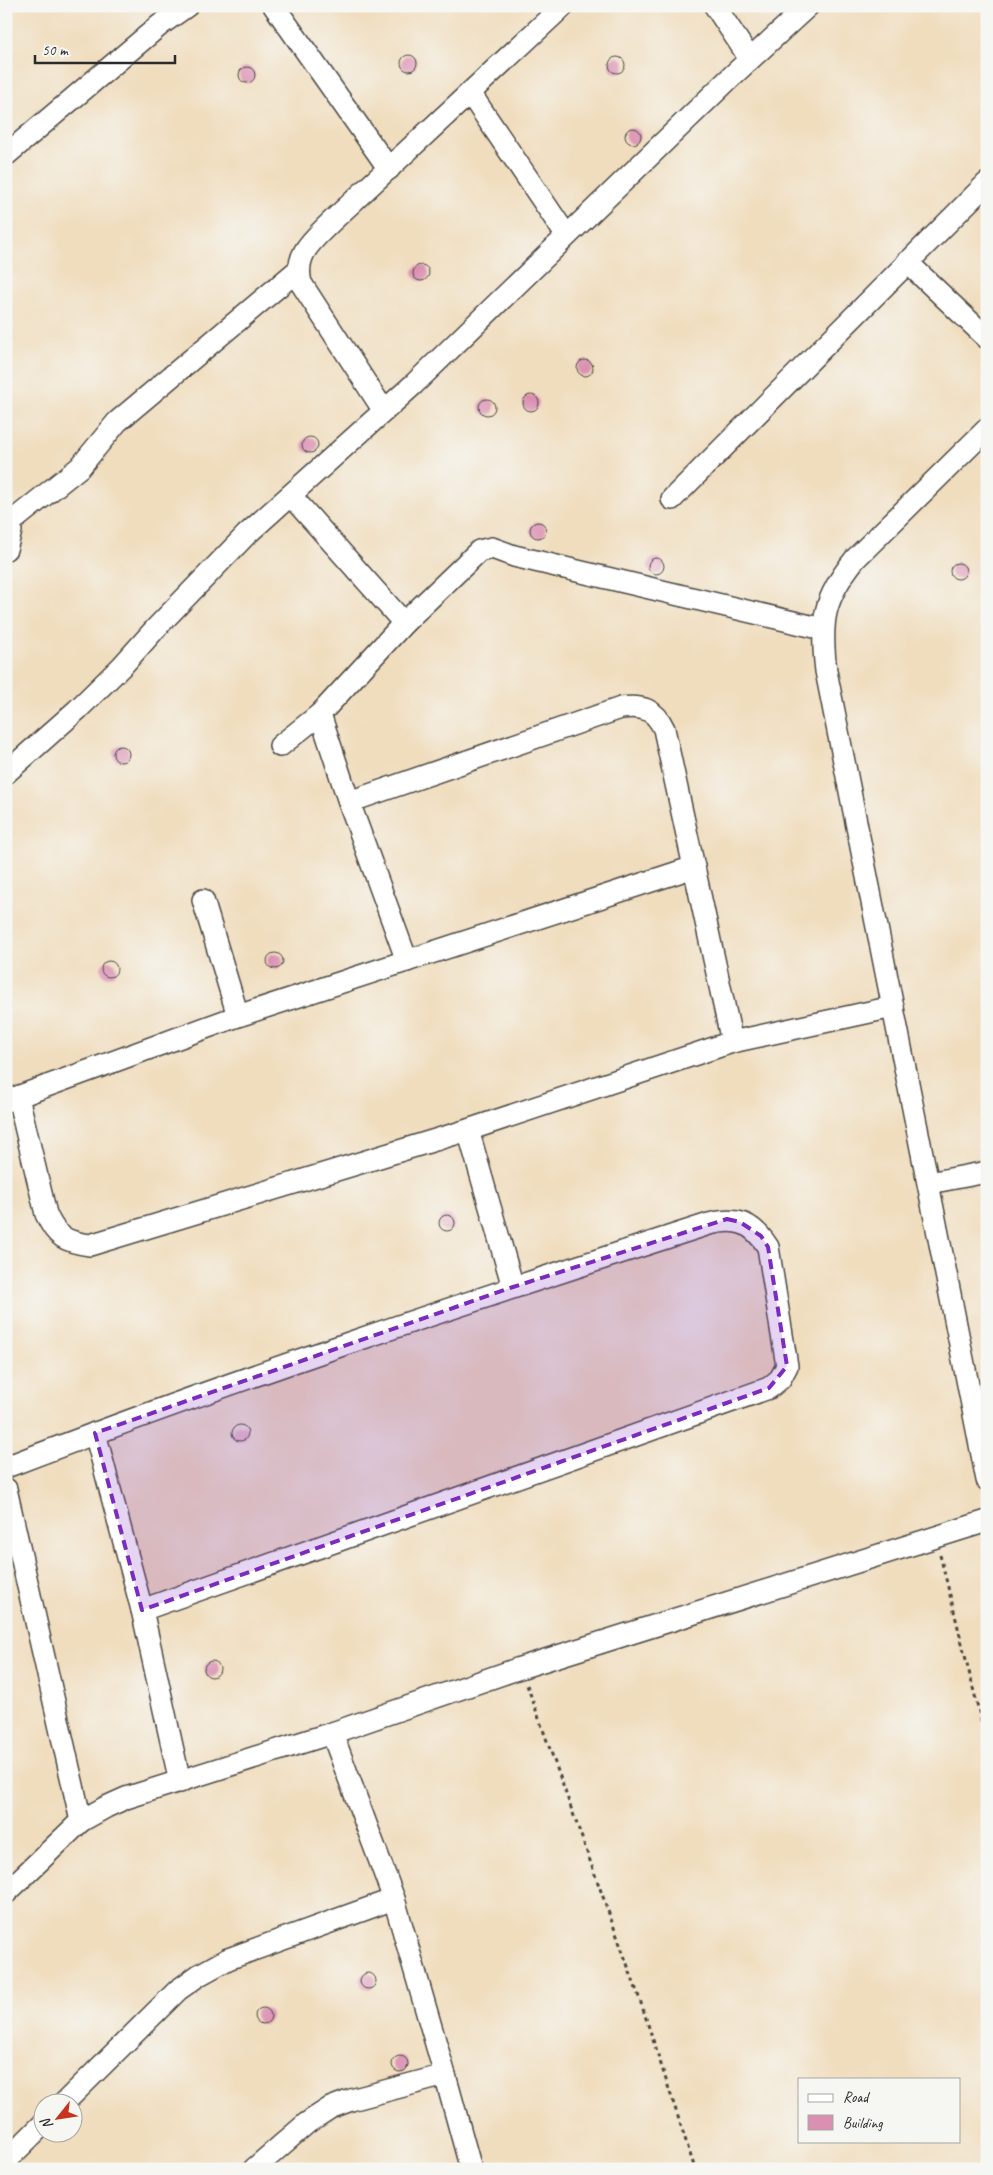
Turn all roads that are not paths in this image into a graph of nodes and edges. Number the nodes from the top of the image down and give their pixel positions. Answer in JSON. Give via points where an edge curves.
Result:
{"nodes":[{"id":1,"x":187,"y":6,"type":"edge"},
{"id":2,"x":274,"y":6,"type":"edge"},
{"id":3,"x":563,"y":6,"type":"edge"},
{"id":4,"x":715,"y":6,"type":"edge"},
{"id":5,"x":808,"y":6,"type":"edge"},
{"id":6,"x":750,"y":59,"type":"junction"},
{"id":7,"x":470,"y":93,"type":"junction"},
{"id":8,"x":6,"y":155,"type":"edge"},
{"id":9,"x":389,"y":169,"type":"junction"},
{"id":10,"x":987,"y":183,"type":"edge"},
{"id":11,"x":566,"y":235,"type":"junction"},
{"id":12,"x":907,"y":262,"type":"junction"},
{"id":13,"x":298,"y":270,"type":"junction"},
{"id":14,"x":987,"y":338,"type":"edge"},
{"id":15,"x":384,"y":411,"type":"junction"},
{"id":16,"x":987,"y":429,"type":"edge"},
{"id":17,"x":291,"y":496,"type":"junction"},
{"id":18,"x":672,"y":499,"type":"dead end"},
{"id":19,"x":8,"y":520,"type":"edge"},
{"id":20,"x":6,"y":549,"type":"edge"},
{"id":21,"x":404,"y":623,"type":"junction"},
{"id":22,"x":823,"y":629,"type":"junction"},
{"id":23,"x":320,"y":714,"type":"junction"},
{"id":24,"x":280,"y":746,"type":"dead end"},
{"id":25,"x":6,"y":773,"type":"edge"},
{"id":26,"x":349,"y":802,"type":"junction"},
{"id":27,"x":694,"y":867,"type":"junction"},
{"id":28,"x":203,"y":900,"type":"dead end"},
{"id":29,"x":407,"y":961,"type":"junction"},
{"id":30,"x":893,"y":1007,"type":"junction"},
{"id":31,"x":238,"y":1016,"type":"junction"},
{"id":32,"x":732,"y":1042,"type":"junction"},
{"id":33,"x":12,"y":1099,"type":"edge"},
{"id":34,"x":468,"y":1130,"type":"junction"},
{"id":35,"x":987,"y":1172,"type":"edge"},
{"id":36,"x":929,"y":1183,"type":"junction"},
{"id":37,"x":513,"y":1287,"type":"junction"},
{"id":38,"x":95,"y":1433,"type":"junction"},
{"id":39,"x":6,"y":1467,"type":"edge"},
{"id":40,"x":987,"y":1480,"type":"edge"},
{"id":41,"x":6,"y":1489,"type":"edge"},
{"id":42,"x":987,"y":1521,"type":"edge"},
{"id":43,"x":142,"y":1610,"type":"junction"},
{"id":44,"x":332,"y":1733,"type":"junction"},
{"id":45,"x":180,"y":1782,"type":"junction"},
{"id":46,"x":80,"y":1821,"type":"junction"},
{"id":47,"x":6,"y":1893,"type":"edge"},
{"id":48,"x":394,"y":1899,"type":"junction"},
{"id":49,"x":445,"y":2075,"type":"junction"},
{"id":50,"x":75,"y":2092,"type":"edge"},
{"id":51,"x":32,"y":2135,"type":"edge"},
{"id":52,"x":6,"y":2161,"type":"edge"},
{"id":53,"x":254,"y":2169,"type":"edge"},
{"id":54,"x":471,"y":2169,"type":"edge"}],
"edges":[{"from":1,"to":8,"type":"street"},
{"from":2,"to":9,"type":"street"},
{"from":3,"to":7,"type":"street"},
{"from":4,"to":6,"type":"street"},
{"from":5,"to":6,"type":"street"},
{"from":6,"to":11,"type":"street"},
{"from":7,"to":9,"type":"street"},
{"from":7,"to":11,"type":"street"},
{"from":9,"to":13,"type":"street","via":[[308,245]]},
{"from":10,"to":12,"type":"street"},
{"from":11,"to":15,"type":"street"},
{"from":12,"to":14,"type":"street"},
{"from":12,"to":18,"type":"street"},
{"from":13,"to":15,"type":"street","via":[[301,283]]},
{"from":13,"to":19,"type":"street","via":[[117,422],[80,467]]},
{"from":15,"to":17,"type":"street"},
{"from":16,"to":22,"type":"street","via":[[855,559],[839,580],[827,605]]},
{"from":17,"to":21,"type":"street"},
{"from":17,"to":25,"type":"street","via":[[246,535],[77,710]]},
{"from":19,"to":20,"type":"street","via":[[10,540]]},
{"from":21,"to":22,"type":"street","via":[[479,551],[492,548],[514,556]]},
{"from":21,"to":23,"type":"street"},
{"from":22,"to":30,"type":"street","via":[[826,671]]},
{"from":23,"to":24,"type":"street"},
{"from":23,"to":26,"type":"street"},
{"from":26,"to":27,"type":"street","via":[[633,706],[659,718],[664,728]]},
{"from":26,"to":29,"type":"street"},
{"from":27,"to":29,"type":"street"},
{"from":27,"to":32,"type":"street"},
{"from":28,"to":31,"type":"street"},
{"from":29,"to":31,"type":"street"},
{"from":30,"to":32,"type":"street"},
{"from":30,"to":36,"type":"street"},
{"from":31,"to":33,"type":"street"},
{"from":32,"to":34,"type":"street"},
{"from":33,"to":34,"type":"street","via":[[50,1224],[66,1240],[90,1245]]},
{"from":34,"to":37,"type":"street"},
{"from":35,"to":36,"type":"street"},
{"from":36,"to":40,"type":"street"},
{"from":37,"to":38,"type":"street"},
{"from":37,"to":43,"type":"street","via":[[709,1224],[727,1219],[740,1222],[750,1226],[768,1247],[787,1366],[780,1379],[757,1393]]},
{"from":38,"to":39,"type":"street"},
{"from":38,"to":43,"type":"street"},
{"from":41,"to":46,"type":"street"},
{"from":42,"to":44,"type":"street","via":[[520,1668]]},
{"from":43,"to":45,"type":"street"},
{"from":44,"to":45,"type":"street"},
{"from":44,"to":48,"type":"street"},
{"from":45,"to":46,"type":"street","via":[[126,1798]]},
{"from":46,"to":47,"type":"street"},
{"from":48,"to":49,"type":"street"},
{"from":48,"to":50,"type":"street","via":[[228,1960],[199,1975],[178,1990]]},
{"from":49,"to":53,"type":"street","via":[[330,2108],[307,2123]]},
{"from":49,"to":54,"type":"street"},
{"from":51,"to":52,"type":"street"}]}
